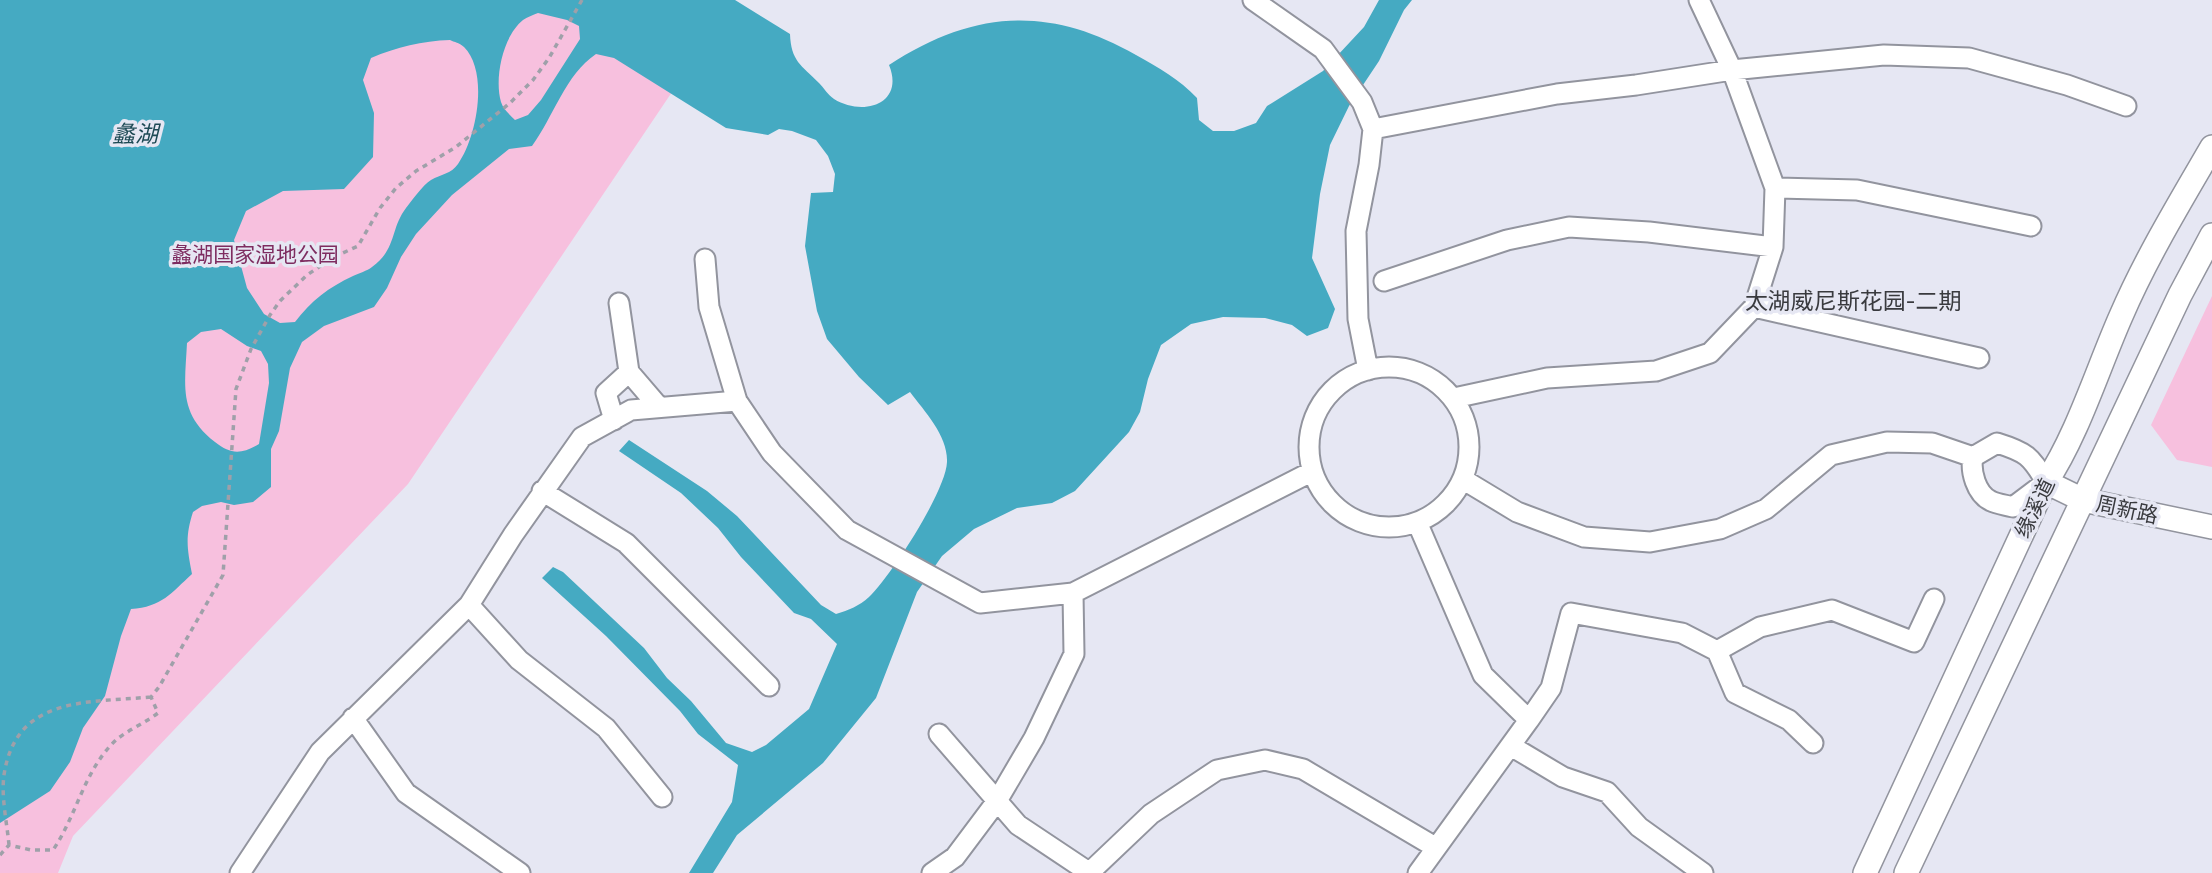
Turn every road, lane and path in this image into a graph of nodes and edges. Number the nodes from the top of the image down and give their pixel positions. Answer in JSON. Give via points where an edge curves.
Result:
{"nodes":[{"id":1,"x":582,"y":0,"type":"edge"},
{"id":2,"x":1252,"y":0,"type":"edge"},
{"id":3,"x":1699,"y":0,"type":"edge"},
{"id":4,"x":1732,"y":70,"type":"junction"},
{"id":5,"x":2126,"y":106,"type":"dead end"},
{"id":6,"x":1373,"y":129,"type":"junction"},
{"id":7,"x":2212,"y":146,"type":"edge"},
{"id":8,"x":1775,"y":188,"type":"junction"},
{"id":9,"x":2031,"y":226,"type":"dead end"},
{"id":10,"x":2212,"y":235,"type":"edge"},
{"id":11,"x":1773,"y":247,"type":"junction"},
{"id":12,"x":705,"y":259,"type":"dead end"},
{"id":13,"x":1384,"y":281,"type":"dead end"},
{"id":14,"x":619,"y":303,"type":"dead end"},
{"id":15,"x":1754,"y":307,"type":"junction"},
{"id":16,"x":1979,"y":358,"type":"dead end"},
{"id":17,"x":1368,"y":370,"type":"junction"},
{"id":18,"x":629,"y":372,"type":"junction"},
{"id":19,"x":1454,"y":398,"type":"junction"},
{"id":20,"x":737,"y":401,"type":"junction"},
{"id":21,"x":659,"y":407,"type":"junction"},
{"id":22,"x":614,"y":420,"type":"junction"},
{"id":23,"x":1973,"y":457,"type":"junction"},
{"id":24,"x":1311,"y":472,"type":"junction"},
{"id":25,"x":2049,"y":478,"type":"junction"},
{"id":26,"x":1464,"y":480,"type":"junction"},
{"id":27,"x":542,"y":491,"type":"junction"},
{"id":28,"x":2085,"y":496,"type":"junction"},
{"id":29,"x":2212,"y":517,"type":"edge"},
{"id":30,"x":1418,"y":522,"type":"junction"},
{"id":31,"x":2212,"y":527,"type":"edge"},
{"id":32,"x":1073,"y":593,"type":"junction"},
{"id":33,"x":1934,"y":599,"type":"dead end"},
{"id":34,"x":469,"y":605,"type":"junction"},
{"id":35,"x":1717,"y":651,"type":"junction"},
{"id":36,"x":769,"y":686,"type":"dead end"},
{"id":37,"x":151,"y":697,"type":"junction"},
{"id":38,"x":353,"y":718,"type":"junction"},
{"id":39,"x":1529,"y":720,"type":"junction"},
{"id":40,"x":939,"y":733,"type":"dead end"},
{"id":41,"x":1813,"y":743,"type":"dead end"},
{"id":42,"x":1511,"y":746,"type":"junction"},
{"id":43,"x":662,"y":797,"type":"dead end"},
{"id":44,"x":997,"y":800,"type":"junction"},
{"id":45,"x":9,"y":845,"type":"junction"},
{"id":46,"x":1435,"y":848,"type":"junction"},
{"id":47,"x":0,"y":855,"type":"edge"},
{"id":48,"x":1090,"y":872,"type":"edge"},
{"id":49,"x":240,"y":873,"type":"edge"},
{"id":50,"x":520,"y":873,"type":"edge"},
{"id":51,"x":932,"y":873,"type":"edge"},
{"id":52,"x":1418,"y":873,"type":"edge"},
{"id":53,"x":1703,"y":873,"type":"edge"},
{"id":54,"x":1865,"y":873,"type":"edge"},
{"id":55,"x":1906,"y":873,"type":"edge"}],
"edges":[{"from":1,"to":37,"type":"path","via":[[533,80],[456,148],[396,188],[358,246],[307,275],[270,315],[236,388],[223,575]]},
{"from":2,"to":6,"type":"street","via":[[1323,49],[1362,102]]},
{"from":3,"to":4,"type":"street"},
{"from":4,"to":5,"type":"street","via":[[1884,55],[1969,58]]},
{"from":4,"to":6,"type":"street","via":[[1557,94]]},
{"from":4,"to":8,"type":"street"},
{"from":6,"to":17,"type":"street","via":[[1356,231],[1358,319]]},
{"from":7,"to":25,"type":"main road","name":"缘溪道","via":[[2122,313]]},
{"from":8,"to":9,"type":"street","via":[[1857,190]]},
{"from":8,"to":11,"type":"street"},
{"from":10,"to":28,"type":"main road","name":"缘溪道"},
{"from":11,"to":13,"type":"street","via":[[1569,227],[1507,240]]},
{"from":11,"to":15,"type":"street"},
{"from":12,"to":20,"type":"street","via":[[709,307]]},
{"from":14,"to":18,"type":"street"},
{"from":15,"to":16,"type":"street"},
{"from":15,"to":19,"type":"street","via":[[1710,353],[1656,371],[1547,378]]},
{"from":17,"to":19,"type":"street","via":[[1388,366],[1425,374]]},
{"from":17,"to":24,"type":"street","via":[[1351,375],[1322,399],[1308,434]]},
{"from":18,"to":21,"type":"street"},
{"from":18,"to":22,"type":"street","via":[[606,393]]},
{"from":19,"to":26,"type":"street","via":[[1469,433]]},
{"from":20,"to":21,"type":"street"},
{"from":20,"to":32,"type":"street","via":[[772,453],[847,530],[980,603]]},
{"from":21,"to":22,"type":"street","via":[[631,410]]},
{"from":22,"to":27,"type":"street","via":[[582,438]]},
{"from":23,"to":25,"type":"street","via":[[1997,443],[2022,451]]},
{"from":23,"to":25,"type":"street","via":[[1971,467],[1978,488],[1989,500],[2013,507]]},
{"from":23,"to":26,"type":"street","via":[[1932,443],[1887,442],[1832,455],[1766,509],[1720,529],[1650,542],[1584,537],[1517,512]]},
{"from":24,"to":30,"type":"street","via":[[1328,500],[1354,520],[1385,527]]},
{"from":24,"to":32,"type":"street"},
{"from":25,"to":28,"type":"main road","name":"周新路"},
{"from":25,"to":54,"type":"main road","name":"缘溪道"},
{"from":26,"to":30,"type":"street","via":[[1448,502]]},
{"from":27,"to":34,"type":"street"},
{"from":27,"to":36,"type":"street","via":[[626,543]]},
{"from":28,"to":29,"type":"main road","name":"周新路"},
{"from":28,"to":31,"type":"main road","name":"周新路"},
{"from":28,"to":55,"type":"main road","name":"缘溪道"},
{"from":30,"to":39,"type":"street","via":[[1483,675]]},
{"from":32,"to":44,"type":"street","via":[[1074,654],[1034,738]]},
{"from":33,"to":35,"type":"street","via":[[1914,642],[1832,610],[1760,627]]},
{"from":34,"to":38,"type":"street"},
{"from":34,"to":43,"type":"street","via":[[519,660],[606,728]]},
{"from":35,"to":39,"type":"street","via":[[1682,633],[1571,613],[1551,688]]},
{"from":35,"to":41,"type":"street","via":[[1735,693],[1789,720]]},
{"from":37,"to":45,"type":"path","via":[[158,713],[117,740],[97,764],[53,850]]},
{"from":37,"to":45,"type":"path","via":[[55,707],[30,721],[11,745],[4,777]]},
{"from":38,"to":49,"type":"street","via":[[320,752]]},
{"from":38,"to":50,"type":"street","via":[[406,793]]},
{"from":39,"to":42,"type":"street"},
{"from":40,"to":44,"type":"street"},
{"from":42,"to":46,"type":"street"},
{"from":42,"to":53,"type":"street","via":[[1563,777],[1607,792],[1639,827]]},
{"from":44,"to":48,"type":"street","via":[[1018,825]]},
{"from":44,"to":51,"type":"street","via":[[955,857]]},
{"from":45,"to":47,"type":"path"},
{"from":46,"to":48,"type":"street","via":[[1303,769],[1265,760],[1217,770],[1151,814]]},
{"from":46,"to":52,"type":"street"}]}
